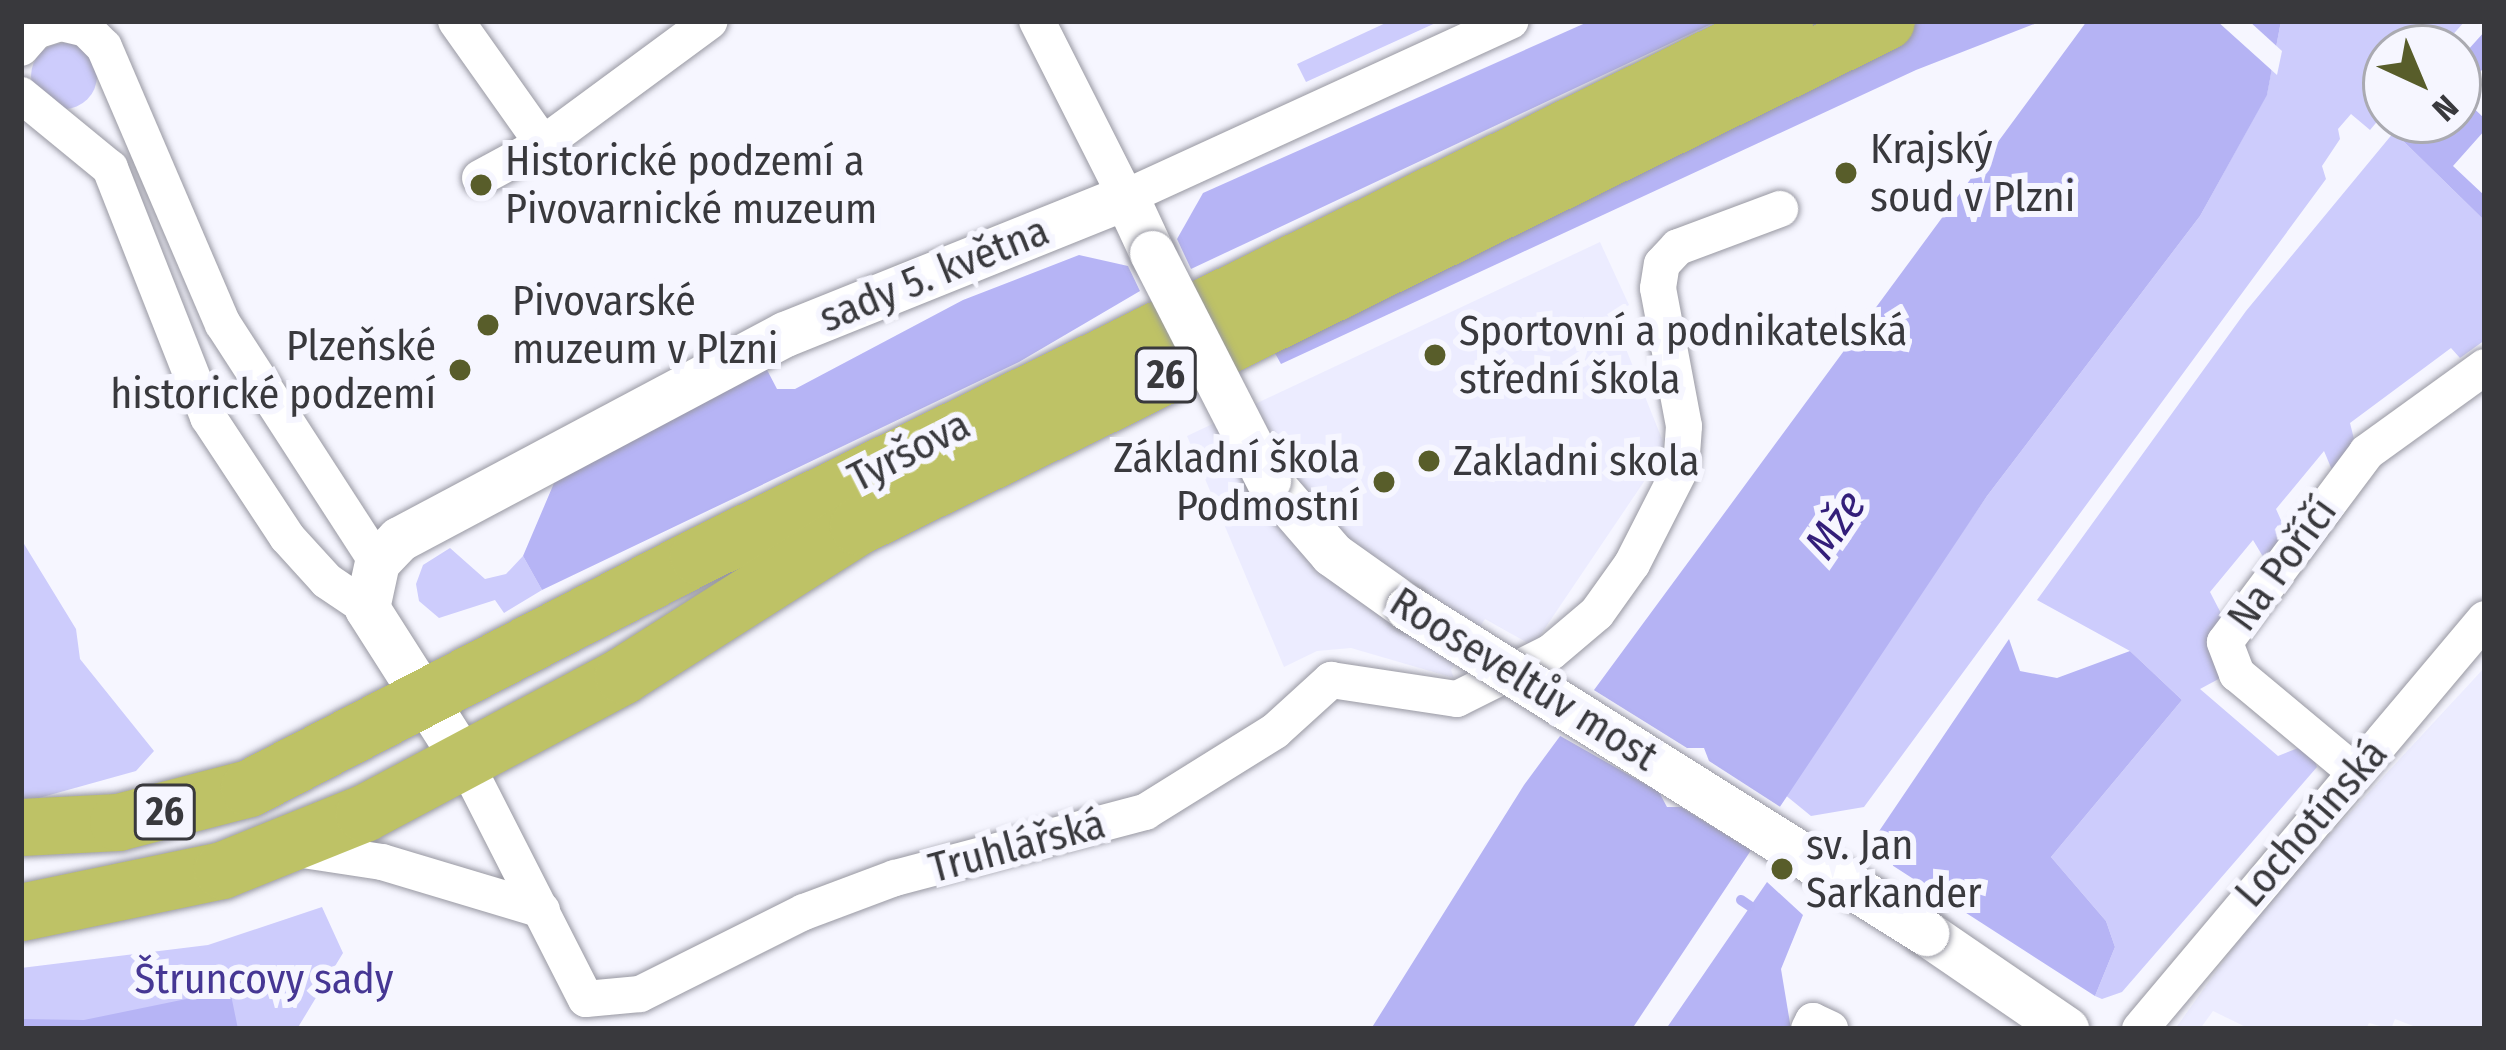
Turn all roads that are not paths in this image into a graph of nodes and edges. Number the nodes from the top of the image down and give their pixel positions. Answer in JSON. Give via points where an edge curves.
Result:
{"nodes":[{"id":1,"x":456,"y":21,"type":"edge"},
{"id":2,"x":710,"y":21,"type":"edge"},
{"id":3,"x":1037,"y":21,"type":"edge"},
{"id":4,"x":1511,"y":21,"type":"edge"},
{"id":5,"x":1784,"y":21,"type":"edge"},
{"id":6,"x":1886,"y":21,"type":"edge"},
{"id":7,"x":33,"y":34,"type":"edge"},
{"id":8,"x":21,"y":94,"type":"edge"},
{"id":9,"x":543,"y":145,"type":"junction"},
{"id":10,"x":480,"y":178,"type":"dead end"},
{"id":11,"x":1126,"y":196,"type":"junction"},
{"id":12,"x":1780,"y":209,"type":"dead end"},
{"id":13,"x":2485,"y":367,"type":"edge"},
{"id":14,"x":377,"y":562,"type":"junction"},
{"id":15,"x":368,"y":608,"type":"junction"},
{"id":16,"x":2485,"y":619,"type":"edge"},
{"id":17,"x":428,"y":702,"type":"junction"},
{"id":18,"x":465,"y":762,"type":"junction"},
{"id":19,"x":2356,"y":773,"type":"junction"},
{"id":20,"x":21,"y":827,"type":"edge"},
{"id":21,"x":286,"y":847,"type":"junction"},
{"id":22,"x":542,"y":910,"type":"junction"},
{"id":23,"x":21,"y":912,"type":"edge"},
{"id":24,"x":584,"y":1014,"type":"edge"},
{"id":25,"x":2066,"y":1029,"type":"edge"},
{"id":26,"x":2140,"y":1029,"type":"edge"}],
"edges":[{"from":1,"to":9,"type":"street"},
{"from":2,"to":9,"type":"street"},
{"from":3,"to":11,"type":"street"},
{"from":4,"to":11,"type":"street","name":"sady 5. května"},
{"from":5,"to":17,"type":"main road","name":"Tyršova","number":"26","via":[[698,556]]},
{"from":6,"to":18,"type":"main road","name":"Tyršova","number":"26","via":[[858,526],[623,676]]},
{"from":7,"to":14,"type":"street","via":[[73,24],[104,47],[223,324]]},
{"from":8,"to":15,"type":"street","via":[[110,168],[208,417],[286,537],[327,581]]},
{"from":9,"to":10,"type":"street"},
{"from":11,"to":14,"type":"street","name":"sady 5. května","via":[[785,334],[477,492]]},
{"from":11,"to":25,"type":"street","name":"Rooseveltův most","bridge":true,"via":[[1238,430],[1268,480],[1332,554]]},
{"from":12,"to":24,"type":"street","name":"Truhlářská","via":[[1678,247],[1663,264],[1658,288],[1684,426],[1681,468],[1632,564],[1597,613],[1551,652],[1457,699],[1330,680],[1275,730],[1145,812],[896,878]]},
{"from":13,"to":19,"type":"street","name":"Na Poříčí","via":[[2367,452],[2225,642],[2236,674]]},
{"from":14,"to":15,"type":"street"},
{"from":15,"to":17,"type":"street"},
{"from":16,"to":19,"type":"street","name":"Lochotínská"},
{"from":17,"to":18,"type":"street"},
{"from":17,"to":20,"type":"main road","name":"Tyršova","number":"26","via":[[249,788],[118,822]]},
{"from":18,"to":21,"type":"main road","name":"Tyršova","number":"26"},
{"from":18,"to":22,"type":"street"},
{"from":19,"to":26,"type":"street","name":"Lochotínská"},
{"from":21,"to":22,"type":"street","name":"Tyršova","via":[[382,862]]},
{"from":21,"to":23,"type":"main road","name":"Tyršova","number":"26","via":[[152,889]]},
{"from":22,"to":24,"type":"street"}]}
